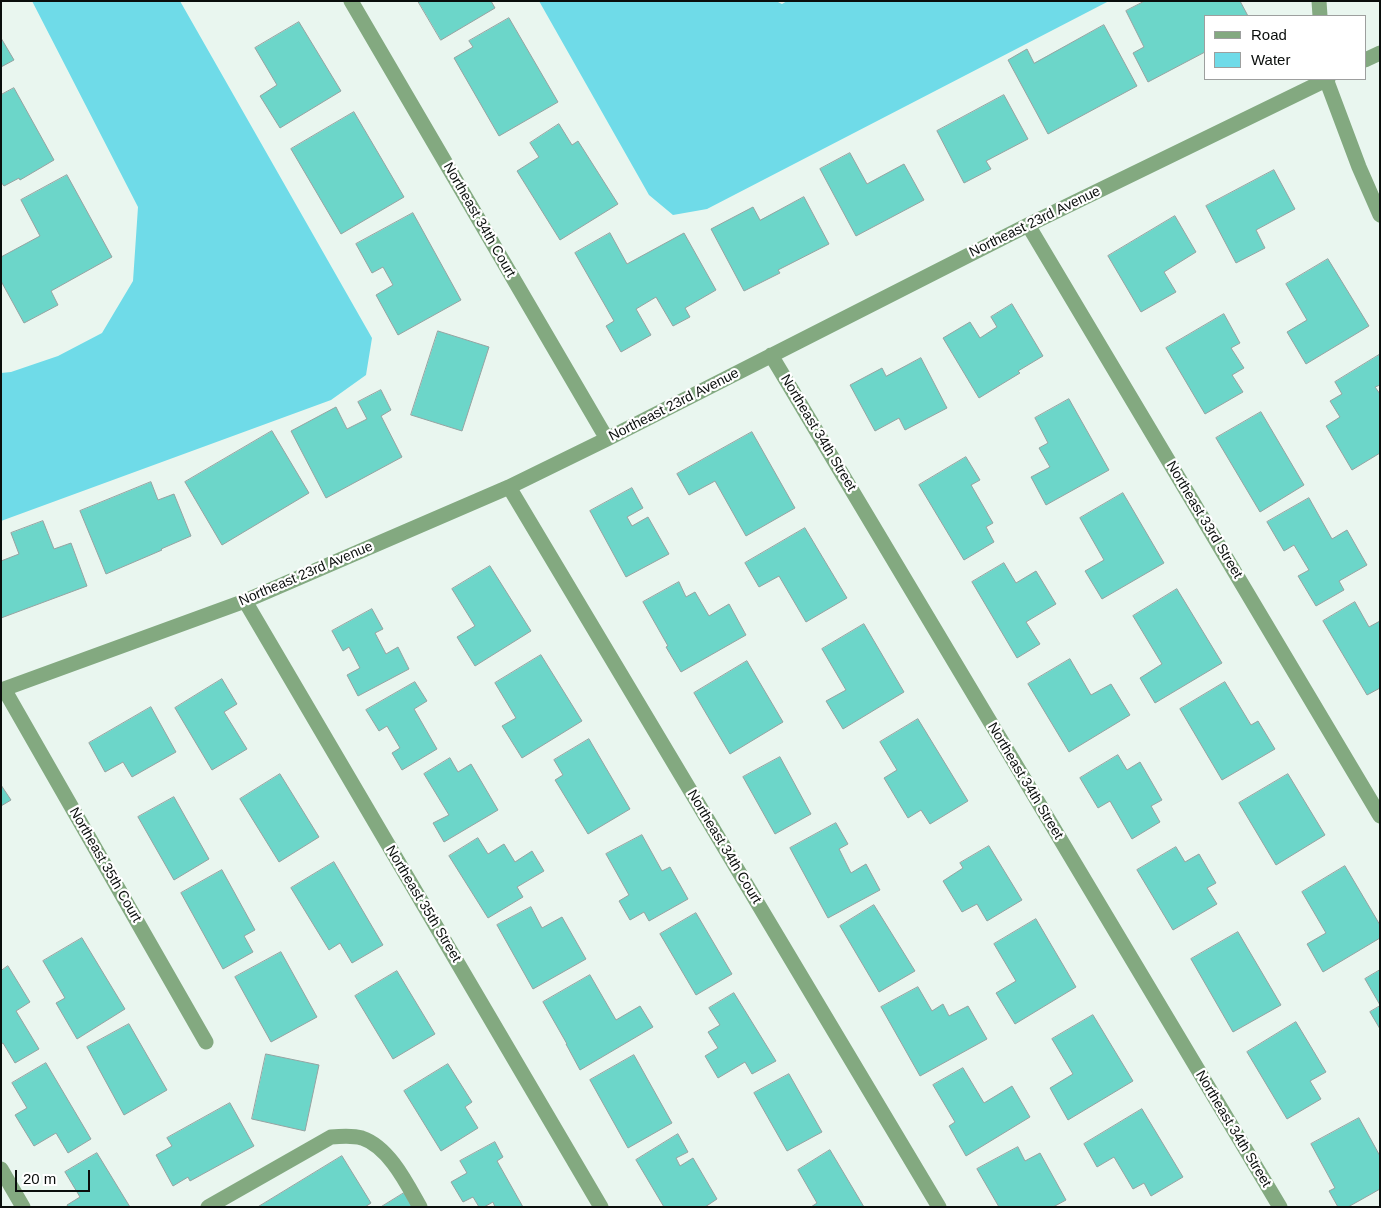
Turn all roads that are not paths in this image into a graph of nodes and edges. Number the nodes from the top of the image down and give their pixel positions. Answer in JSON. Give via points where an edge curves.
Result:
{"nodes":[{"id":1,"x":351,"y":1,"type":"edge"},
{"id":2,"x":1319,"y":1,"type":"edge"},
{"id":3,"x":1320,"y":15,"type":"edge"},
{"id":4,"x":1380,"y":53,"type":"edge"},
{"id":5,"x":1366,"y":60,"type":"edge"},
{"id":6,"x":1324,"y":80,"type":"edge"},
{"id":7,"x":1326,"y":80,"type":"edge"},
{"id":8,"x":1380,"y":215,"type":"edge"},
{"id":9,"x":1028,"y":224,"type":"junction"},
{"id":10,"x":771,"y":355,"type":"junction"},
{"id":11,"x":607,"y":439,"type":"junction"},
{"id":12,"x":509,"y":487,"type":"junction"},
{"id":13,"x":244,"y":602,"type":"junction"},
{"id":14,"x":3,"y":689,"type":"edge"},
{"id":15,"x":1380,"y":816,"type":"edge"},
{"id":16,"x":206,"y":1042,"type":"dead end"},
{"id":17,"x":1,"y":1169,"type":"edge"},
{"id":18,"x":24,"y":1207,"type":"edge"},
{"id":19,"x":208,"y":1207,"type":"edge"},
{"id":20,"x":420,"y":1207,"type":"edge"},
{"id":21,"x":601,"y":1207,"type":"edge"},
{"id":22,"x":939,"y":1207,"type":"edge"},
{"id":23,"x":1280,"y":1207,"type":"edge"}],
"edges":[{"from":1,"to":11,"type":"street","name":"Northeast 34th Court"},
{"from":2,"to":3,"type":"street"},
{"from":4,"to":5,"type":"street"},
{"from":6,"to":9,"type":"street","name":"Northeast 23rd Avenue"},
{"from":7,"to":8,"type":"street"},
{"from":9,"to":10,"type":"street","name":"Northeast 23rd Avenue"},
{"from":9,"to":15,"type":"street","name":"Northeast 33rd Street"},
{"from":10,"to":11,"type":"street","name":"Northeast 23rd Avenue"},
{"from":10,"to":23,"type":"street","name":"Northeast 34th Street"},
{"from":11,"to":12,"type":"street","name":"Northeast 23rd Avenue"},
{"from":12,"to":13,"type":"street","name":"Northeast 23rd Avenue"},
{"from":12,"to":22,"type":"street","name":"Northeast 34th Court"},
{"from":13,"to":14,"type":"street","name":"Northeast 23rd Avenue"},
{"from":13,"to":21,"type":"street","name":"Northeast 35th Street"},
{"from":14,"to":16,"type":"street","name":"Northeast 35th Court"},
{"from":17,"to":18,"type":"street"},
{"from":19,"to":20,"type":"street","via":[[331,1137],[345,1136],[363,1138],[378,1148],[396,1166]]}]}
